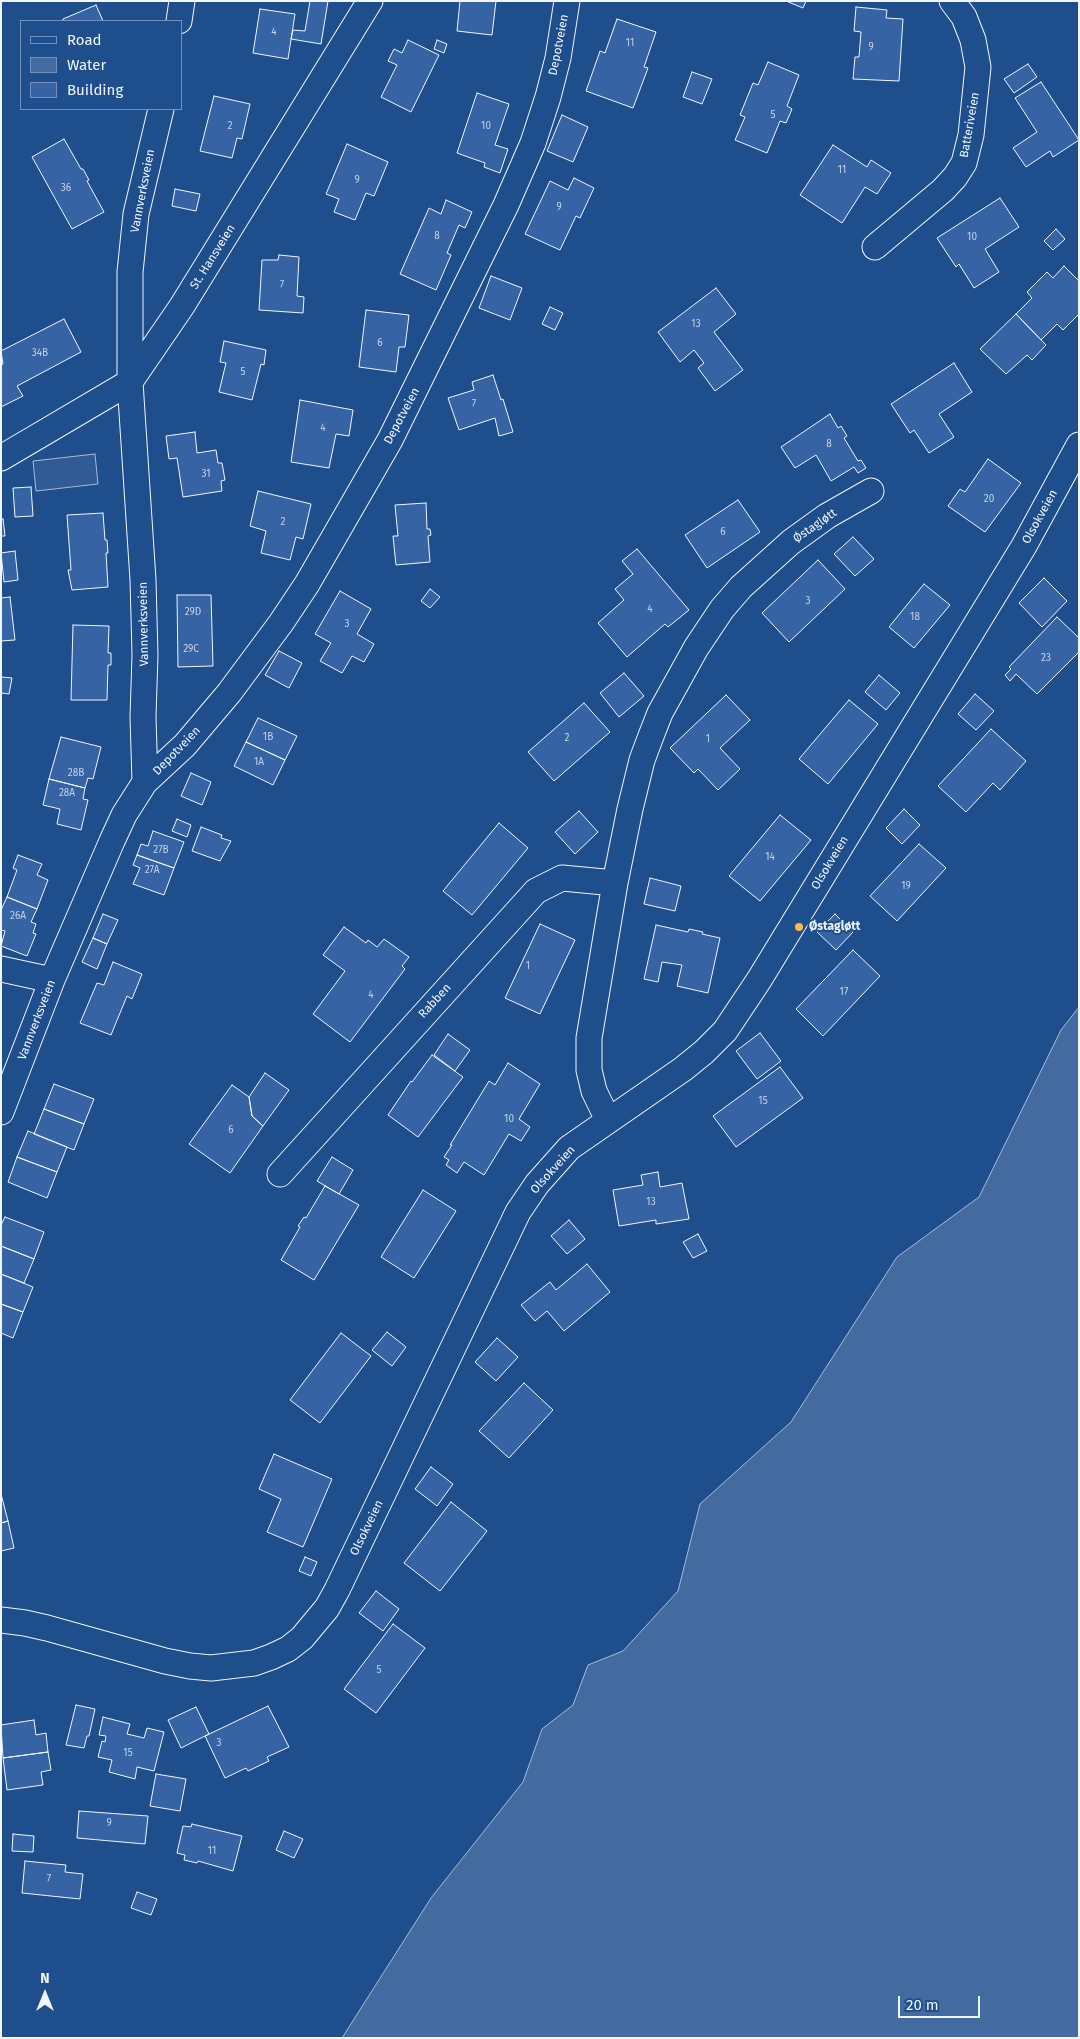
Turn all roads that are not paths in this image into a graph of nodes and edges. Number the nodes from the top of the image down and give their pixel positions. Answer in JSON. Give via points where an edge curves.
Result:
{"nodes":[{"id":1,"x":182,"y":1,"type":"edge"},
{"id":2,"x":370,"y":1,"type":"edge"},
{"id":3,"x":567,"y":1,"type":"edge"},
{"id":4,"x":952,"y":1,"type":"edge"},
{"id":5,"x":179,"y":20,"type":"edge"},
{"id":6,"x":161,"y":110,"type":"edge"},
{"id":7,"x":875,"y":247,"type":"dead end"},
{"id":8,"x":130,"y":382,"type":"junction"},
{"id":9,"x":1079,"y":445,"type":"edge"},
{"id":10,"x":1,"y":458,"type":"edge"},
{"id":11,"x":871,"y":491,"type":"dead end"},
{"id":12,"x":145,"y":782,"type":"junction"},
{"id":13,"x":615,"y":883,"type":"junction"},
{"id":14,"x":1,"y":970,"type":"edge"},
{"id":15,"x":52,"y":980,"type":"junction"},
{"id":16,"x":1,"y":1112,"type":"edge"},
{"id":17,"x":608,"y":1120,"type":"junction"},
{"id":18,"x":280,"y":1174,"type":"dead end"},
{"id":19,"x":1,"y":1620,"type":"edge"}],
"edges":[{"from":1,"to":5,"type":"street"},
{"from":2,"to":8,"type":"street","name":"St. Hansveien","via":[[182,306]]},
{"from":3,"to":12,"type":"street","name":"Depotveien","via":[[558,58],[532,143],[506,205],[390,440],[308,584],[281,623],[185,745]]},
{"from":4,"to":7,"type":"street","name":"Batteriveien","via":[[964,17],[978,67],[971,135],[964,163],[943,190]]},
{"from":6,"to":8,"type":"street","name":"Vannverksveien","via":[[135,223],[130,272]]},
{"from":8,"to":10,"type":"street","name":"St. Hansveien"},
{"from":8,"to":12,"type":"street","name":"Vannverksveien","via":[[144,590]]},
{"from":9,"to":17,"type":"street","name":"Olsokveien","via":[[1024,546],[742,1006],[704,1052]]},
{"from":11,"to":13,"type":"street","name":"Østagløtt","via":[[798,537],[741,587],[696,648],[660,713],[642,760]]},
{"from":12,"to":15,"type":"street","name":"Vannverksveien","via":[[124,815]]},
{"from":13,"to":17,"type":"street","name":"Østagløtt","via":[[588,1053],[594,1090]]},
{"from":13,"to":18,"type":"street","name":"Rabben","via":[[562,878],[536,891]]},
{"from":14,"to":15,"type":"street"},
{"from":15,"to":16,"type":"street","name":"Vannverksveien"},
{"from":17,"to":19,"type":"street","name":"Olsokveien","via":[[569,1148],[537,1184],[518,1212],[337,1590],[327,1608],[302,1638],[271,1658],[211,1668],[165,1661],[47,1628]]}]}
